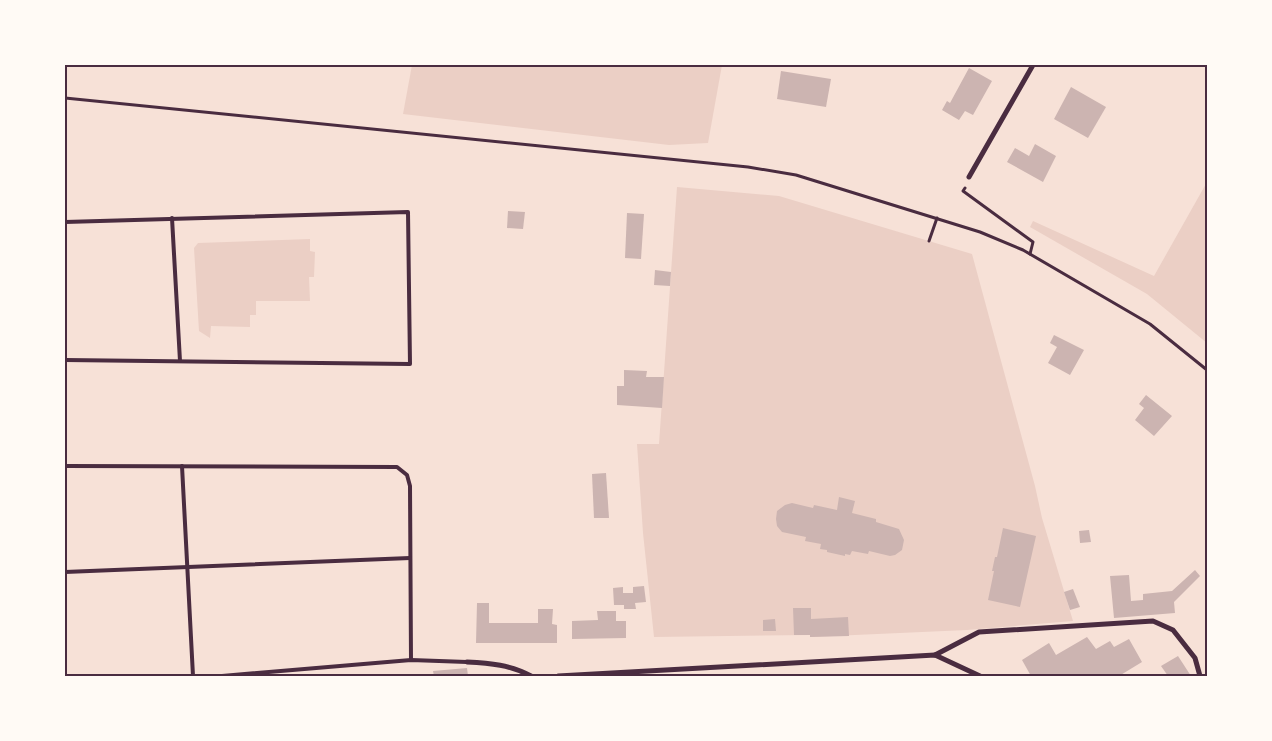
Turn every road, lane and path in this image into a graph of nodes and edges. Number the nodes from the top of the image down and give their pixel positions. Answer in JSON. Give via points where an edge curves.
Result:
{"nodes":[{"id":1,"x":1033,"y":65,"type":"edge"},
{"id":2,"x":65,"y":98,"type":"edge"},
{"id":3,"x":969,"y":177,"type":"joint"},
{"id":4,"x":172,"y":218,"type":"junction"},
{"id":5,"x":937,"y":218,"type":"junction"},
{"id":6,"x":65,"y":222,"type":"edge"},
{"id":7,"x":929,"y":241,"type":"dead end"},
{"id":8,"x":1030,"y":254,"type":"junction"},
{"id":9,"x":65,"y":360,"type":"edge"},
{"id":10,"x":180,"y":361,"type":"junction"},
{"id":11,"x":1207,"y":370,"type":"edge"},
{"id":12,"x":65,"y":466,"type":"edge"},
{"id":13,"x":182,"y":466,"type":"junction"},
{"id":14,"x":410,"y":558,"type":"junction"},
{"id":15,"x":186,"y":567,"type":"junction"},
{"id":16,"x":65,"y":572,"type":"edge"},
{"id":17,"x":935,"y":655,"type":"junction"},
{"id":18,"x":411,"y":660,"type":"junction"},
{"id":19,"x":467,"y":662,"type":"joint"},
{"id":20,"x":583,"y":675,"type":"edge"},
{"id":21,"x":193,"y":676,"type":"edge"},
{"id":22,"x":222,"y":676,"type":"edge"},
{"id":23,"x":532,"y":676,"type":"edge"},
{"id":24,"x":558,"y":676,"type":"edge"},
{"id":25,"x":980,"y":676,"type":"edge"},
{"id":26,"x":1200,"y":676,"type":"edge"}],
"edges":[{"from":1,"to":3,"type":"street"},
{"from":2,"to":5,"type":"path","via":[[748,166],[796,175]]},
{"from":3,"to":8,"type":"path","via":[[963,191],[1033,242]]},
{"from":4,"to":6,"type":"lane"},
{"from":4,"to":10,"type":"lane"},
{"from":4,"to":10,"type":"lane","via":[[408,212],[410,364]]},
{"from":5,"to":7,"type":"path"},
{"from":5,"to":8,"type":"path"},
{"from":8,"to":11,"type":"path","via":[[1150,324]]},
{"from":9,"to":10,"type":"lane"},
{"from":12,"to":13,"type":"lane"},
{"from":13,"to":14,"type":"lane","via":[[397,467],[407,475],[410,486]]},
{"from":13,"to":15,"type":"lane"},
{"from":14,"to":15,"type":"lane"},
{"from":14,"to":18,"type":"lane"},
{"from":15,"to":16,"type":"lane"},
{"from":15,"to":21,"type":"lane"},
{"from":17,"to":20,"type":"street"},
{"from":17,"to":25,"type":"street"},
{"from":17,"to":26,"type":"street","via":[[979,632],[1153,621],[1173,630],[1195,658]]},
{"from":18,"to":19,"type":"lane"},
{"from":18,"to":22,"type":"lane"},
{"from":19,"to":23,"type":"street","via":[[496,663]]},
{"from":20,"to":24,"type":"street"}]}
